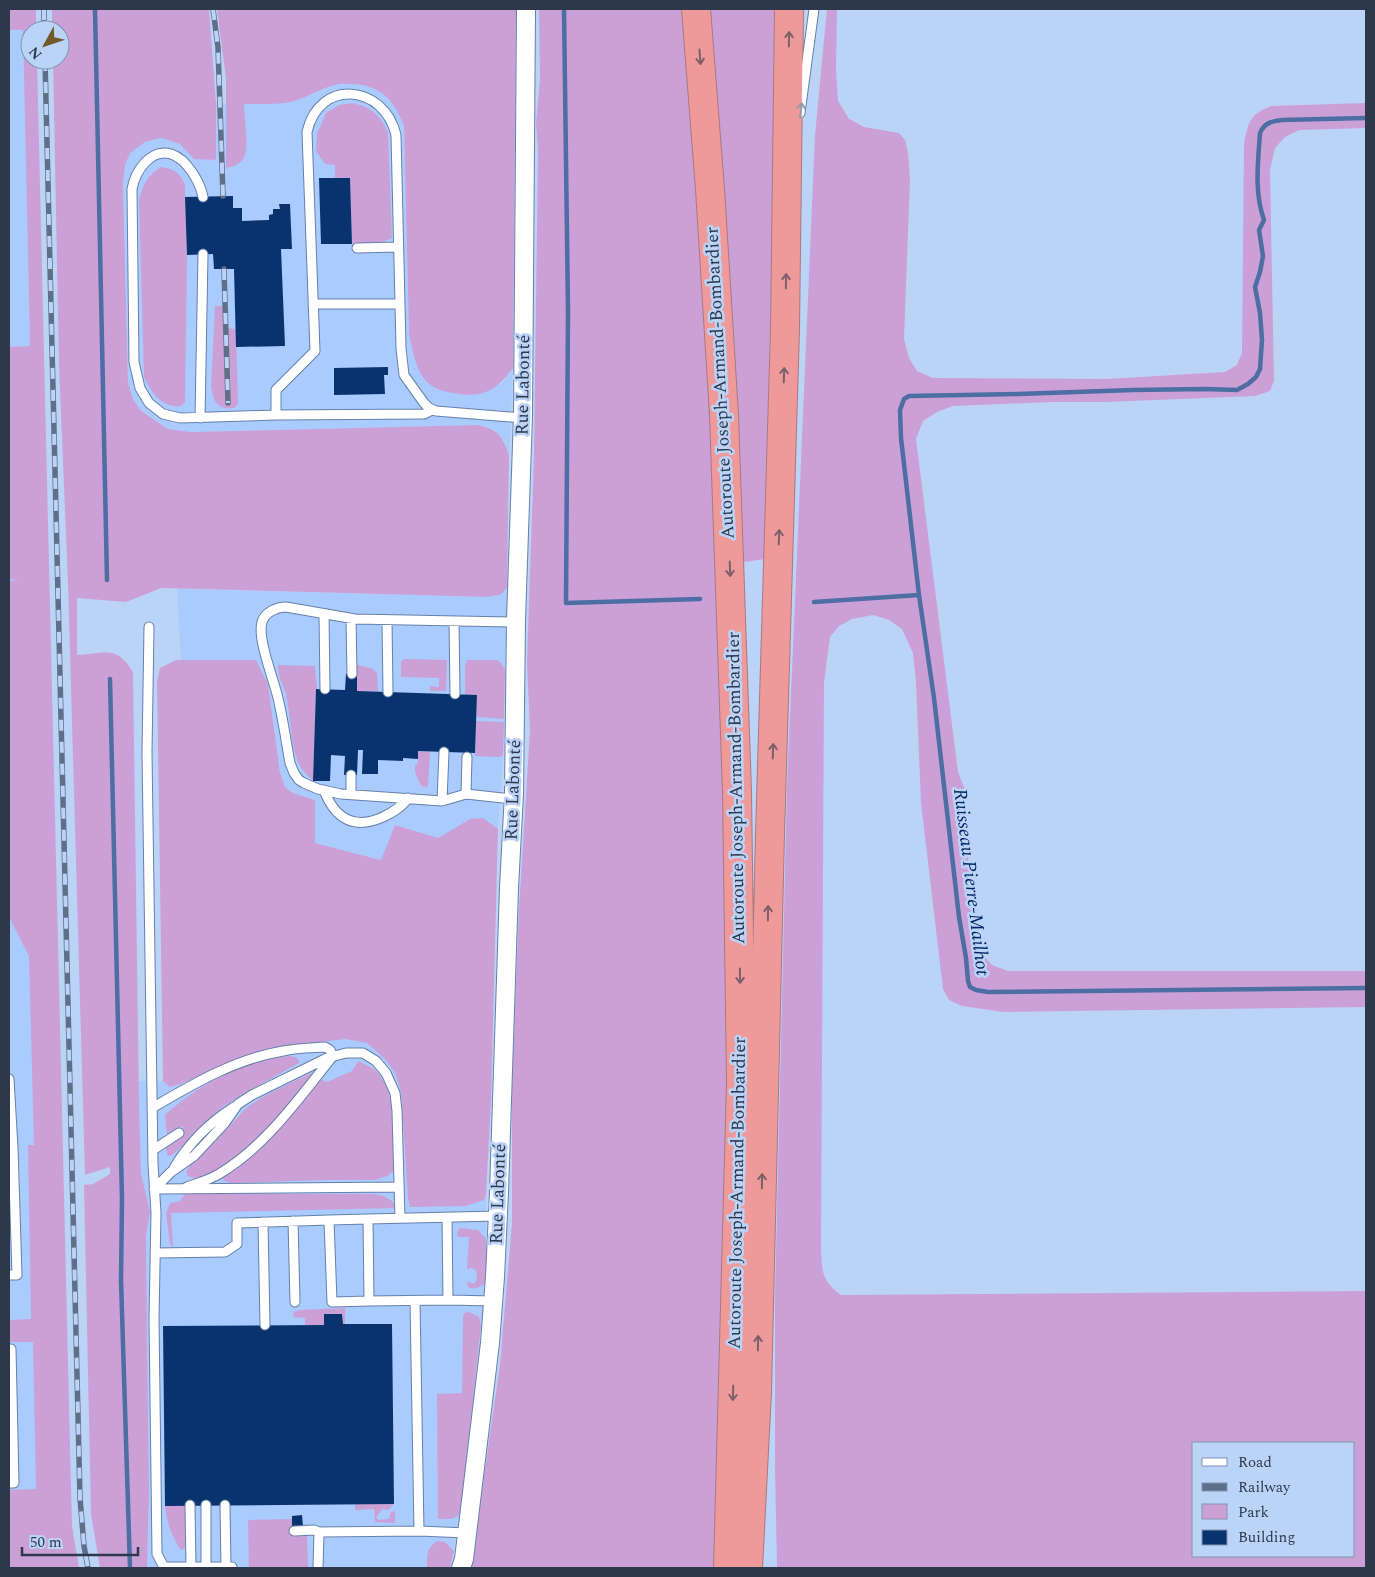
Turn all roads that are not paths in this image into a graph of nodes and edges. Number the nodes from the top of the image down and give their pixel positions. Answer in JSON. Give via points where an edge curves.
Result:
{"nodes":[{"id":1,"x":526,"y":9,"type":"edge"},
{"id":2,"x":696,"y":9,"type":"edge"},
{"id":3,"x":789,"y":9,"type":"edge"},
{"id":4,"x":814,"y":9,"type":"edge"},
{"id":5,"x":799,"y":124,"type":"dead end"},
{"id":6,"x":796,"y":143,"type":"dead end"},
{"id":7,"x":203,"y":197,"type":"dead end"},
{"id":8,"x":788,"y":210,"type":"junction"},
{"id":9,"x":398,"y":247,"type":"junction"},
{"id":10,"x":357,"y":248,"type":"dead end"},
{"id":11,"x":203,"y":254,"type":"dead end"},
{"id":12,"x":313,"y":304,"type":"junction"},
{"id":13,"x":400,"y":304,"type":"junction"},
{"id":14,"x":432,"y":410,"type":"junction"},
{"id":15,"x":276,"y":415,"type":"junction"},
{"id":16,"x":200,"y":418,"type":"junction"},
{"id":17,"x":522,"y":418,"type":"junction"},
{"id":18,"x":324,"y":614,"type":"junction"},
{"id":19,"x":351,"y":619,"type":"junction"},
{"id":20,"x":387,"y":620,"type":"junction"},
{"id":21,"x":454,"y":621,"type":"junction"},
{"id":22,"x":516,"y":622,"type":"junction"},
{"id":23,"x":149,"y":628,"type":"dead end"},
{"id":24,"x":352,"y":674,"type":"dead end"},
{"id":25,"x":325,"y":689,"type":"dead end"},
{"id":26,"x":388,"y":692,"type":"dead end"},
{"id":27,"x":455,"y":694,"type":"dead end"},
{"id":28,"x":444,"y":752,"type":"dead end"},
{"id":29,"x":467,"y":757,"type":"dead end"},
{"id":30,"x":351,"y":775,"type":"dead end"},
{"id":31,"x":324,"y":790,"type":"junction"},
{"id":32,"x":351,"y":794,"type":"junction"},
{"id":33,"x":466,"y":794,"type":"junction"},
{"id":34,"x":408,"y":798,"type":"junction"},
{"id":35,"x":513,"y":800,"type":"junction"},
{"id":36,"x":442,"y":801,"type":"junction"},
{"id":37,"x":333,"y":1056,"type":"junction"},
{"id":38,"x":9,"y":1080,"type":"edge"},
{"id":39,"x":152,"y":1108,"type":"junction"},
{"id":40,"x":179,"y":1133,"type":"dead end"},
{"id":41,"x":11,"y":1148,"type":"edge"},
{"id":42,"x":153,"y":1150,"type":"junction"},
{"id":43,"x":399,"y":1187,"type":"junction"},
{"id":44,"x":154,"y":1189,"type":"junction"},
{"id":45,"x":180,"y":1189,"type":"junction"},
{"id":46,"x":12,"y":1200,"type":"edge"},
{"id":47,"x":498,"y":1216,"type":"junction"},
{"id":48,"x":447,"y":1217,"type":"junction"},
{"id":49,"x":400,"y":1218,"type":"junction"},
{"id":50,"x":368,"y":1219,"type":"junction"},
{"id":51,"x":330,"y":1220,"type":"junction"},
{"id":52,"x":293,"y":1221,"type":"junction"},
{"id":53,"x":263,"y":1222,"type":"junction"},
{"id":54,"x":155,"y":1254,"type":"junction"},
{"id":55,"x":9,"y":1275,"type":"edge"},
{"id":56,"x":448,"y":1300,"type":"junction"},
{"id":57,"x":369,"y":1301,"type":"junction"},
{"id":58,"x":415,"y":1301,"type":"junction"},
{"id":59,"x":493,"y":1301,"type":"junction"},
{"id":60,"x":295,"y":1302,"type":"dead end"},
{"id":61,"x":265,"y":1325,"type":"dead end"},
{"id":62,"x":9,"y":1349,"type":"edge"},
{"id":63,"x":757,"y":1392,"type":"junction"},
{"id":64,"x":9,"y":1483,"type":"edge"},
{"id":65,"x":190,"y":1505,"type":"dead end"},
{"id":66,"x":206,"y":1505,"type":"dead end"},
{"id":67,"x":225,"y":1505,"type":"dead end"},
{"id":68,"x":294,"y":1531,"type":"dead end"},
{"id":69,"x":419,"y":1531,"type":"junction"},
{"id":70,"x":319,"y":1532,"type":"junction"},
{"id":71,"x":467,"y":1533,"type":"junction"},
{"id":72,"x":191,"y":1567,"type":"junction"},
{"id":73,"x":206,"y":1567,"type":"junction"},
{"id":74,"x":229,"y":1567,"type":"edge"},
{"id":75,"x":164,"y":1568,"type":"edge"},
{"id":76,"x":318,"y":1568,"type":"edge"},
{"id":77,"x":462,"y":1568,"type":"edge"},
{"id":78,"x":728,"y":1568,"type":"edge"},
{"id":79,"x":748,"y":1568,"type":"edge"},
{"id":80,"x":765,"y":1568,"type":"edge"}],
"edges":[{"from":1,"to":17,"type":"street","name":"Rue Labonté"},
{"from":2,"to":78,"type":"highway","name":"Autoroute Joseph-Armand-Bombardier","one_way":true,"via":[[724,415],[737,792],[741,1082]]},
{"from":8,"to":3,"type":"highway","name":"Autoroute Joseph-Armand-Bombardier","one_way":true},
{"from":5,"to":4,"type":"lane","one_way":true},
{"from":6,"to":8,"type":"lane"},
{"from":7,"to":16,"type":"lane","via":[[200,184],[187,166],[166,153],[153,156],[143,164],[132,189],[134,362],[137,381],[149,403],[162,414]]},
{"from":63,"to":8,"type":"highway","name":"Autoroute Joseph-Armand-Bombardier","one_way":true},
{"from":9,"to":10,"type":"lane"},
{"from":9,"to":12,"type":"lane","via":[[396,135],[392,121],[371,99],[346,93],[337,96],[323,104],[309,123]]},
{"from":9,"to":13,"type":"lane"},
{"from":11,"to":16,"type":"lane"},
{"from":12,"to":13,"type":"lane"},
{"from":12,"to":15,"type":"lane","via":[[315,350],[276,390]]},
{"from":13,"to":14,"type":"lane","via":[[404,375]]},
{"from":14,"to":15,"type":"lane","via":[[424,414]]},
{"from":14,"to":17,"type":"lane"},
{"from":15,"to":16,"type":"lane"},
{"from":17,"to":22,"type":"street","name":"Rue Labonté"},
{"from":18,"to":19,"type":"lane"},
{"from":18,"to":25,"type":"lane"},
{"from":18,"to":31,"type":"lane","via":[[286,606],[266,615],[262,622],[263,643],[278,696],[290,763],[299,780]]},
{"from":19,"to":20,"type":"lane"},
{"from":19,"to":24,"type":"lane"},
{"from":20,"to":21,"type":"lane"},
{"from":20,"to":26,"type":"lane"},
{"from":21,"to":22,"type":"lane"},
{"from":21,"to":27,"type":"lane"},
{"from":22,"to":35,"type":"street","name":"Rue Labonté"},
{"from":23,"to":39,"type":"lane","via":[[146,753]]},
{"from":28,"to":36,"type":"lane"},
{"from":29,"to":33,"type":"lane"},
{"from":30,"to":32,"type":"lane"},
{"from":31,"to":32,"type":"lane"},
{"from":31,"to":34,"type":"lane","via":[[337,813],[355,822],[377,819],[394,812]]},
{"from":32,"to":34,"type":"lane"},
{"from":33,"to":35,"type":"lane"},
{"from":33,"to":36,"type":"lane"},
{"from":34,"to":36,"type":"lane"},
{"from":35,"to":47,"type":"street","name":"Rue Labonté"},
{"from":37,"to":39,"type":"lane","via":[[325,1047],[258,1057],[223,1070]]},
{"from":37,"to":43,"type":"lane","via":[[363,1053],[386,1073],[395,1093]]},
{"from":37,"to":44,"type":"lane","via":[[238,1104],[194,1156]]},
{"from":37,"to":45,"type":"lane","via":[[251,1152],[206,1181]]},
{"from":38,"to":41,"type":"lane"},
{"from":39,"to":42,"type":"lane"},
{"from":40,"to":42,"type":"lane"},
{"from":41,"to":46,"type":"lane"},
{"from":42,"to":44,"type":"lane"},
{"from":43,"to":45,"type":"lane"},
{"from":43,"to":49,"type":"lane"},
{"from":44,"to":45,"type":"lane"},
{"from":44,"to":54,"type":"lane"},
{"from":46,"to":55,"type":"lane","via":[[17,1275]]},
{"from":47,"to":48,"type":"lane"},
{"from":47,"to":59,"type":"street","name":"Rue Labonté"},
{"from":48,"to":49,"type":"lane"},
{"from":48,"to":56,"type":"lane"},
{"from":49,"to":50,"type":"lane"},
{"from":50,"to":51,"type":"lane"},
{"from":50,"to":57,"type":"lane"},
{"from":51,"to":52,"type":"lane"},
{"from":51,"to":57,"type":"lane","via":[[332,1302]]},
{"from":52,"to":53,"type":"lane"},
{"from":52,"to":60,"type":"lane"},
{"from":53,"to":54,"type":"lane","via":[[236,1223],[237,1244],[225,1252]]},
{"from":53,"to":61,"type":"lane"},
{"from":54,"to":75,"type":"lane","via":[[157,1554]]},
{"from":56,"to":58,"type":"lane"},
{"from":56,"to":59,"type":"lane"},
{"from":57,"to":58,"type":"lane"},
{"from":58,"to":69,"type":"lane"},
{"from":59,"to":71,"type":"street","name":"Rue Labonté"},
{"from":62,"to":64,"type":"lane","via":[[14,1483]]},
{"from":63,"to":79,"type":"highway"},
{"from":63,"to":80,"type":"highway"},
{"from":65,"to":72,"type":"lane"},
{"from":66,"to":73,"type":"lane"},
{"from":67,"to":74,"type":"lane"},
{"from":68,"to":70,"type":"lane"},
{"from":69,"to":70,"type":"lane"},
{"from":69,"to":71,"type":"lane"},
{"from":70,"to":76,"type":"lane"},
{"from":71,"to":77,"type":"street","name":"Rue Labonté"},
{"from":72,"to":73,"type":"lane"},
{"from":72,"to":75,"type":"lane"},
{"from":73,"to":74,"type":"lane"}]}
